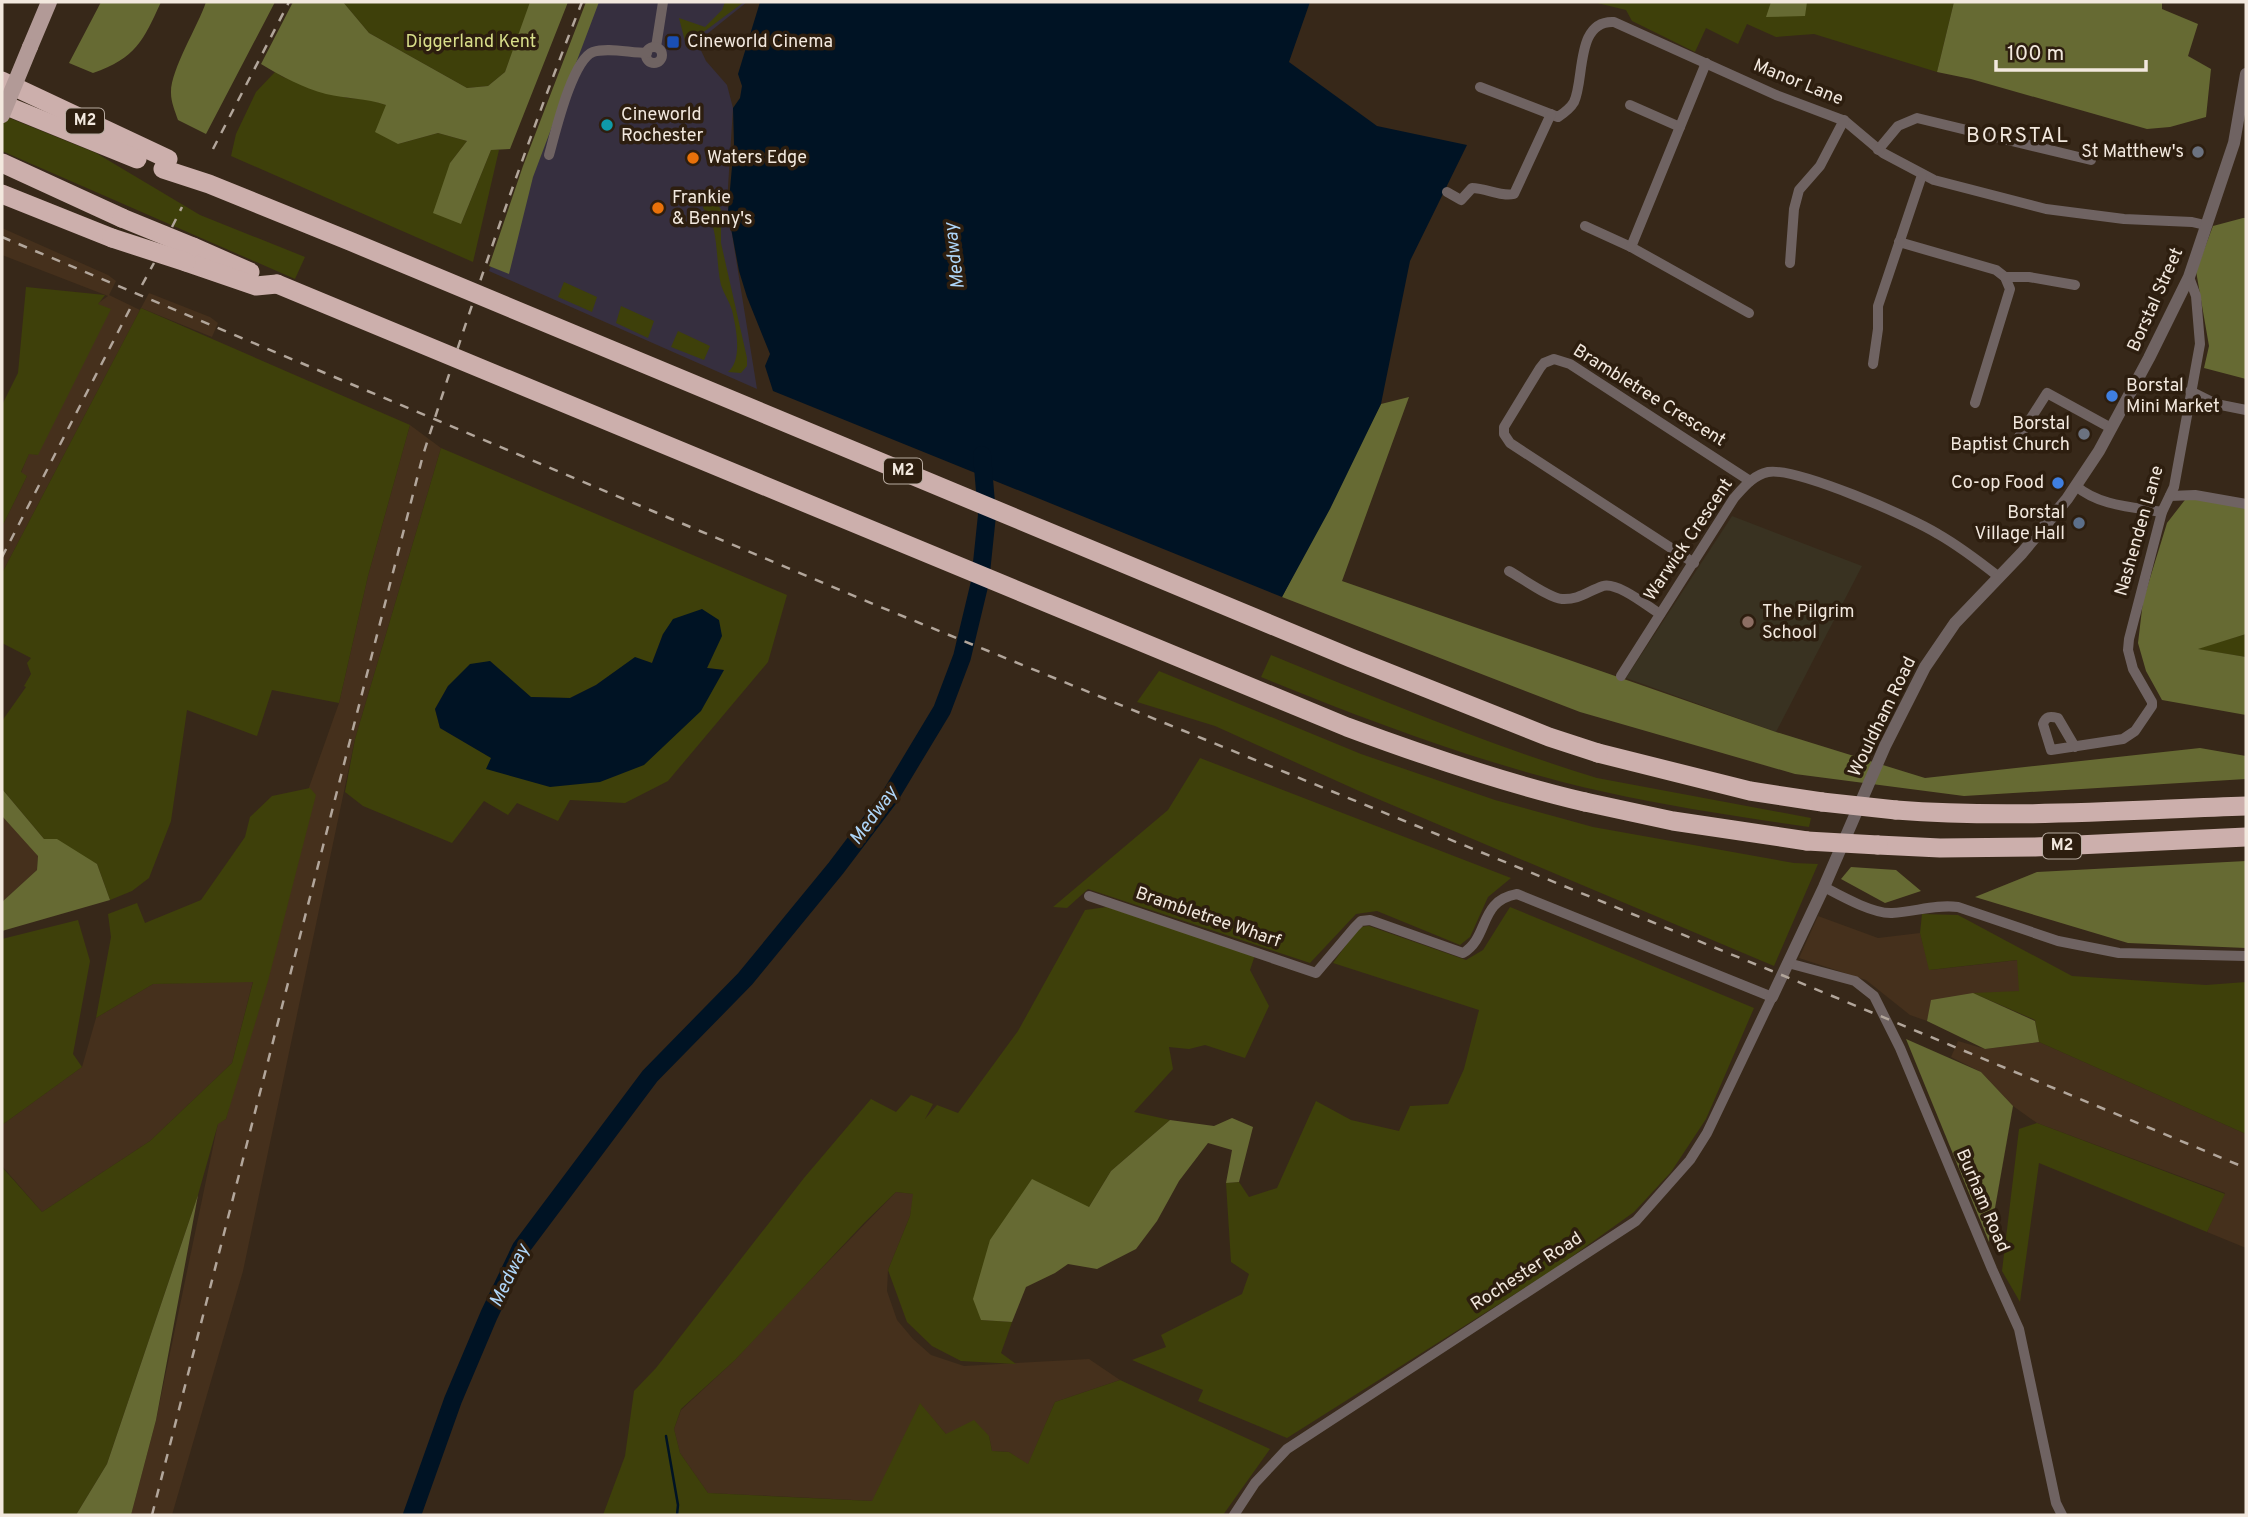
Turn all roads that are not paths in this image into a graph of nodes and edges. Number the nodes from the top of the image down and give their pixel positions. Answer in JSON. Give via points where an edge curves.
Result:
{"nodes":[{"id":1,"x":49,"y":2,"type":"edge"},
{"id":2,"x":663,"y":2,"type":"edge"},
{"id":3,"x":1706,"y":63,"type":"junction"},
{"id":4,"x":2246,"y":74,"type":"edge"},
{"id":5,"x":2,"y":81,"type":"edge"},
{"id":6,"x":1480,"y":87,"type":"dead end"},
{"id":7,"x":2,"y":104,"type":"edge"},
{"id":8,"x":1630,"y":105,"type":"dead end"},
{"id":9,"x":1551,"y":114,"type":"junction"},
{"id":10,"x":2,"y":115,"type":"edge"},
{"id":11,"x":1844,"y":120,"type":"junction"},
{"id":12,"x":1680,"y":127,"type":"junction"},
{"id":13,"x":1878,"y":150,"type":"junction"},
{"id":14,"x":549,"y":155,"type":"dead end"},
{"id":15,"x":2091,"y":160,"type":"dead end"},
{"id":16,"x":2,"y":163,"type":"edge"},
{"id":17,"x":166,"y":164,"type":"junction"},
{"id":18,"x":1922,"y":175,"type":"junction"},
{"id":19,"x":1447,"y":192,"type":"dead end"},
{"id":20,"x":2,"y":194,"type":"edge"},
{"id":21,"x":2205,"y":225,"type":"junction"},
{"id":22,"x":1585,"y":226,"type":"dead end"},
{"id":23,"x":1899,"y":242,"type":"junction"},
{"id":24,"x":1631,"y":247,"type":"junction"},
{"id":25,"x":190,"y":255,"type":"junction"},
{"id":26,"x":1790,"y":262,"type":"dead end"},
{"id":27,"x":2005,"y":277,"type":"junction"},
{"id":28,"x":2189,"y":277,"type":"junction"},
{"id":29,"x":2075,"y":285,"type":"dead end"},
{"id":30,"x":1749,"y":313,"type":"dead end"},
{"id":31,"x":1873,"y":364,"type":"dead end"},
{"id":32,"x":2190,"y":391,"type":"junction"},
{"id":33,"x":1975,"y":403,"type":"dead end"},
{"id":34,"x":2246,"y":410,"type":"edge"},
{"id":35,"x":2111,"y":429,"type":"junction"},
{"id":36,"x":2017,"y":440,"type":"dead end"},
{"id":37,"x":1750,"y":481,"type":"junction"},
{"id":38,"x":2076,"y":486,"type":"junction"},
{"id":39,"x":2170,"y":496,"type":"junction"},
{"id":40,"x":2246,"y":503,"type":"edge"},
{"id":41,"x":2162,"y":512,"type":"junction"},
{"id":42,"x":1694,"y":563,"type":"junction"},
{"id":43,"x":1509,"y":571,"type":"dead end"},
{"id":44,"x":1999,"y":577,"type":"junction"},
{"id":45,"x":1660,"y":614,"type":"junction"},
{"id":46,"x":1621,"y":676,"type":"dead end"},
{"id":47,"x":2075,"y":747,"type":"dead end"},
{"id":48,"x":2246,"y":806,"type":"edge"},
{"id":49,"x":2246,"y":837,"type":"edge"},
{"id":50,"x":1824,"y":887,"type":"junction"},
{"id":51,"x":1090,"y":896,"type":"dead end"},
{"id":52,"x":2246,"y":956,"type":"edge"},
{"id":53,"x":1788,"y":963,"type":"junction"},
{"id":54,"x":1772,"y":997,"type":"junction"},
{"id":55,"x":1234,"y":1515,"type":"edge"},
{"id":56,"x":2062,"y":1515,"type":"edge"}],
"edges":[{"from":1,"to":10,"type":"main road","bridge":true},
{"from":2,"to":14,"type":"street","via":[[651,50],[599,51],[586,56]]},
{"from":3,"to":9,"type":"street","name":"Manor Lane","via":[[1606,22],[1594,27],[1588,39],[1576,99],[1558,117]]},
{"from":3,"to":11,"type":"street","name":"Manor Lane"},
{"from":3,"to":12,"type":"street"},
{"from":4,"to":21,"type":"street","name":"Borstal Street","via":[[2234,142]]},
{"from":5,"to":17,"type":"highway","number":"M2"},
{"from":6,"to":9,"type":"street"},
{"from":7,"to":17,"type":"highway","number":"M2"},
{"from":8,"to":12,"type":"street"},
{"from":9,"to":19,"type":"street","via":[[1514,194],[1472,188],[1461,200]]},
{"from":11,"to":13,"type":"street","name":"Manor Lane"},
{"from":11,"to":26,"type":"street","via":[[1820,166],[1799,190]]},
{"from":12,"to":24,"type":"street"},
{"from":13,"to":15,"type":"street","via":[[1898,126],[1917,118]]},
{"from":13,"to":18,"type":"street","name":"Manor Lane"},
{"from":16,"to":25,"type":"highway","number":"M2","bridge":true},
{"from":17,"to":48,"type":"highway","number":"M2","bridge":true,"via":[[1351,658],[1598,753],[1749,791],[1896,810],[2040,814]]},
{"from":18,"to":21,"type":"street","name":"Manor Lane","via":[[2046,209]]},
{"from":18,"to":23,"type":"street"},
{"from":20,"to":25,"type":"highway","number":"M2","bridge":true,"via":[[112,238]]},
{"from":21,"to":28,"type":"street","name":"Borstal Street"},
{"from":22,"to":24,"type":"street"},
{"from":23,"to":27,"type":"street","via":[[1996,270]]},
{"from":23,"to":31,"type":"street","via":[[1878,306]]},
{"from":24,"to":30,"type":"street"},
{"from":25,"to":49,"type":"highway","number":"M2","bridge":true,"via":[[256,286],[277,284],[1347,727],[1538,791],[1673,821],[1807,841],[1940,848]]},
{"from":27,"to":29,"type":"street"},
{"from":27,"to":33,"type":"street","via":[[2010,289]]},
{"from":28,"to":32,"type":"street","name":"Nashenden Lane","via":[[2196,296],[2200,344]]},
{"from":28,"to":35,"type":"street","name":"Borstal Street"},
{"from":32,"to":34,"type":"street","via":[[2216,404]]},
{"from":32,"to":39,"type":"street","name":"Nashenden Lane"},
{"from":35,"to":36,"type":"street","via":[[2047,393]]},
{"from":35,"to":38,"type":"street","name":"Borstal Street"},
{"from":37,"to":42,"type":"street","name":"Warwick Crescent","via":[[1734,498]]},
{"from":37,"to":42,"type":"street","name":"Brambletree Crescent","via":[[1561,359],[1544,363],[1533,378],[1504,427],[1510,443]]},
{"from":37,"to":44,"type":"street","name":"Warwick Crescent","via":[[1767,472],[1793,474],[1859,498],[1938,534]]},
{"from":38,"to":41,"type":"street","via":[[2088,497]]},
{"from":38,"to":44,"type":"street","name":"Wouldham Road"},
{"from":39,"to":40,"type":"street"},
{"from":39,"to":41,"type":"street","name":"Nashenden Lane"},
{"from":41,"to":47,"type":"street","name":"Nashenden Lane","via":[[2128,650],[2152,706],[2135,731],[2123,739]]},
{"from":42,"to":45,"type":"street","name":"Warwick Crescent"},
{"from":43,"to":45,"type":"street","via":[[1559,599],[1578,598],[1610,585]]},
{"from":44,"to":50,"type":"street","name":"Wouldham Road","via":[[1955,624],[1925,667]]},
{"from":45,"to":46,"type":"street","name":"Warwick Crescent"},
{"from":50,"to":52,"type":"street","via":[[1888,914],[1942,905],[1958,907],[2058,941],[2119,953]]},
{"from":50,"to":53,"type":"street","name":"Wouldham Road"},
{"from":51,"to":54,"type":"street","name":"Brambletree Wharf","via":[[1316,973],[1361,921],[1370,920],[1463,953],[1474,945],[1494,905],[1504,896],[1517,894]]},
{"from":53,"to":54,"type":"street","name":"Wouldham Road"},
{"from":53,"to":56,"type":"street","name":"Burham Road","via":[[1855,981],[1874,996],[1900,1048],[2019,1329]]},
{"from":54,"to":55,"type":"street","name":"Rochester Road","via":[[1707,1133],[1690,1160],[1636,1221],[1287,1450],[1255,1483]]}]}
